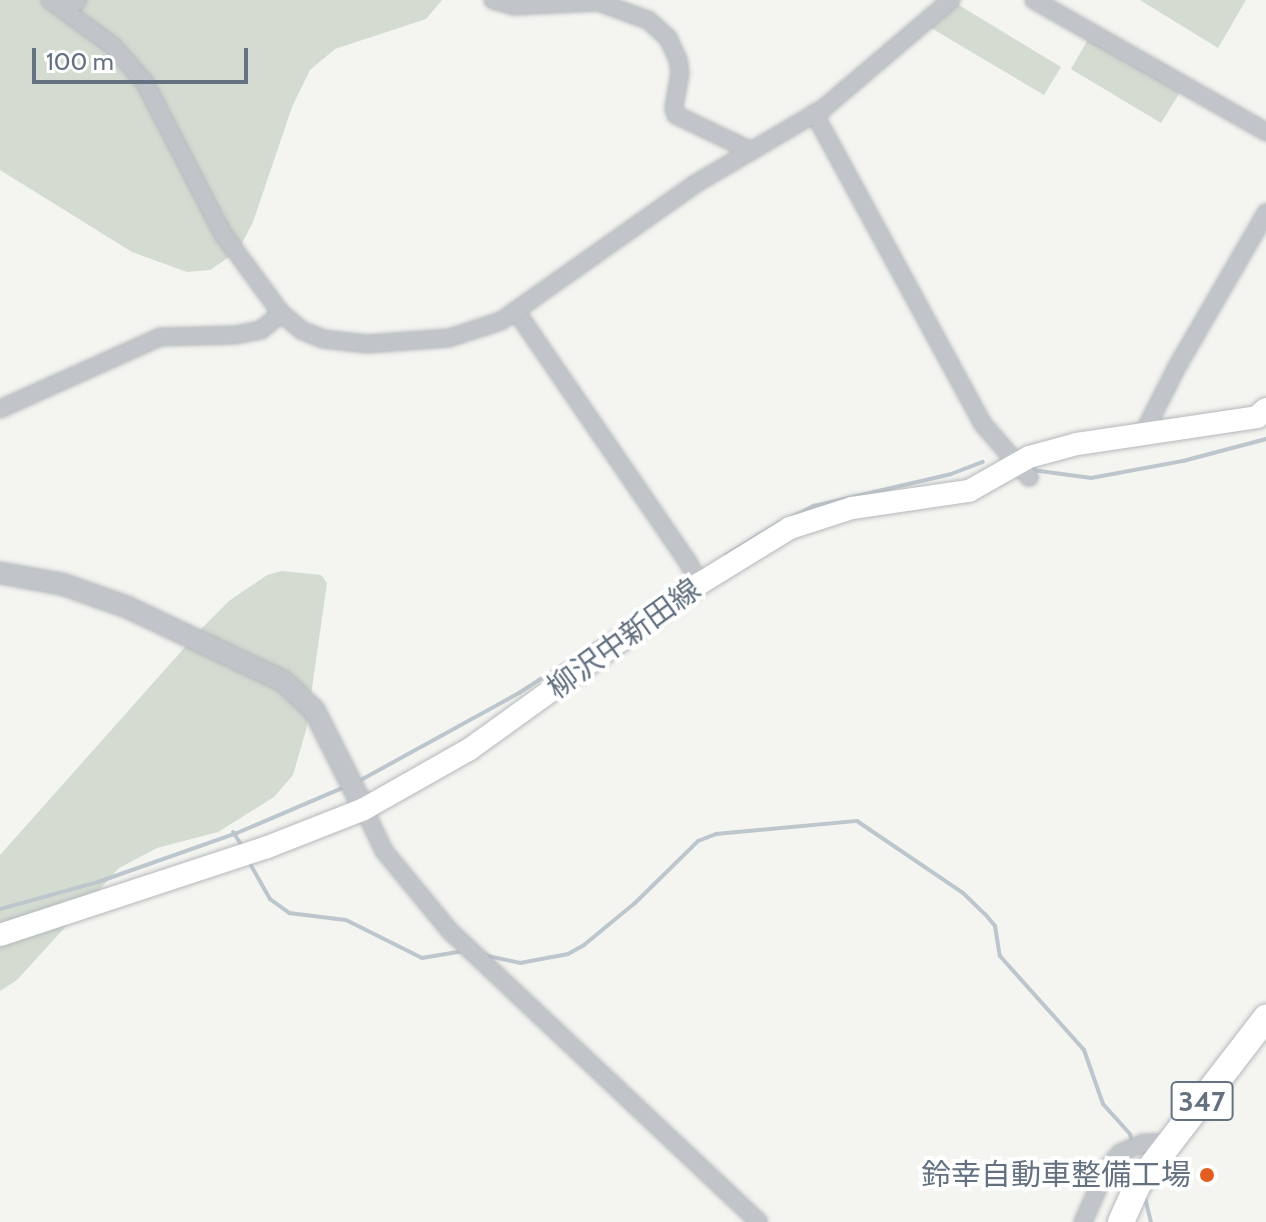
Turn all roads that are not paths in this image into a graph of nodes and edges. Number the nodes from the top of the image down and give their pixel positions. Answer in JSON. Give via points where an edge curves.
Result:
{"nodes":[{"id":1,"x":50,"y":0,"type":"edge"},
{"id":2,"x":493,"y":0,"type":"edge"},
{"id":3,"x":951,"y":0,"type":"edge"},
{"id":4,"x":1034,"y":0,"type":"edge"},
{"id":5,"x":73,"y":4,"type":"edge"},
{"id":6,"x":814,"y":113,"type":"junction"},
{"id":7,"x":1266,"y":132,"type":"edge"},
{"id":8,"x":751,"y":151,"type":"junction"},
{"id":9,"x":1266,"y":213,"type":"edge"},
{"id":10,"x":516,"y":311,"type":"junction"},
{"id":11,"x":281,"y":313,"type":"junction"},
{"id":12,"x":0,"y":409,"type":"edge"},
{"id":13,"x":1266,"y":409,"type":"edge"},
{"id":14,"x":1143,"y":434,"type":"junction"},
{"id":15,"x":1024,"y":469,"type":"junction"},
{"id":16,"x":0,"y":573,"type":"edge"},
{"id":17,"x":699,"y":584,"type":"junction"},
{"id":18,"x":360,"y":802,"type":"junction"},
{"id":19,"x":0,"y":935,"type":"edge"},
{"id":20,"x":1266,"y":1018,"type":"edge"},
{"id":21,"x":1157,"y":1142,"type":"junction"},
{"id":22,"x":759,"y":1222,"type":"edge"},
{"id":23,"x":1083,"y":1222,"type":"edge"},
{"id":24,"x":1121,"y":1222,"type":"edge"}],
"edges":[{"from":1,"to":5,"type":"street"},
{"from":2,"to":8,"type":"street","via":[[514,6],[598,2],[648,20],[668,38],[678,59],[676,115]]},
{"from":3,"to":6,"type":"street"},
{"from":4,"to":7,"type":"street"},
{"from":5,"to":11,"type":"street","via":[[145,83],[223,234]]},
{"from":6,"to":8,"type":"street"},
{"from":6,"to":15,"type":"street","via":[[982,423]]},
{"from":8,"to":10,"type":"street","via":[[682,193]]},
{"from":9,"to":14,"type":"street"},
{"from":10,"to":11,"type":"street","via":[[449,338],[367,344],[323,339]]},
{"from":10,"to":17,"type":"street"},
{"from":11,"to":12,"type":"street","via":[[261,330],[248,333],[160,337]]},
{"from":13,"to":14,"type":"main road","name":"柳沢中新田線","via":[[1257,417]]},
{"from":14,"to":15,"type":"main road","name":"柳沢中新田線","via":[[1077,444]]},
{"from":15,"to":17,"type":"main road","name":"柳沢中新田線","via":[[969,491],[852,508],[790,528]]},
{"from":16,"to":18,"type":"street","via":[[62,584],[127,607],[283,681],[314,710]]},
{"from":17,"to":18,"type":"main road","name":"柳沢中新田線","via":[[470,749]]},
{"from":18,"to":19,"type":"main road","name":"柳沢中新田線","via":[[265,848]]},
{"from":18,"to":22,"type":"street","via":[[384,851],[450,931]]},
{"from":20,"to":21,"type":"highway","number":"347"},
{"from":21,"to":23,"type":"street","via":[[1120,1153],[1107,1168]]},
{"from":21,"to":24,"type":"highway","number":"347"}]}
